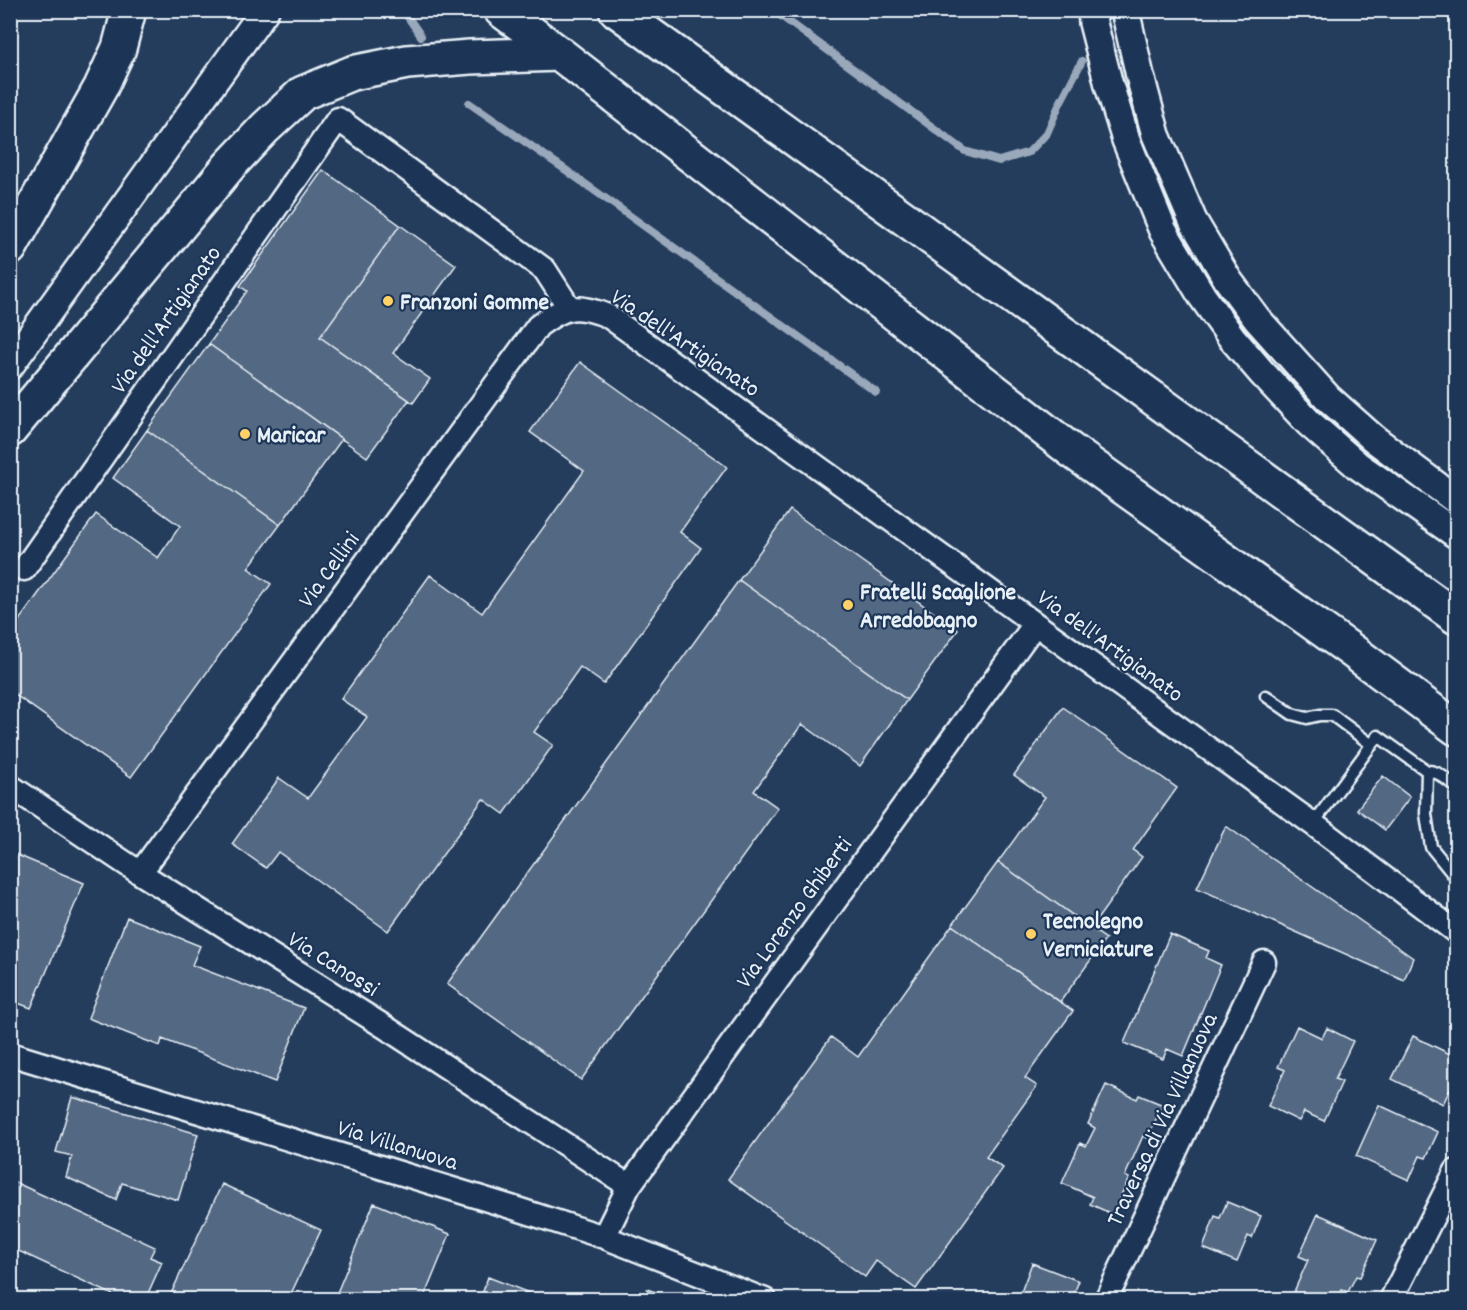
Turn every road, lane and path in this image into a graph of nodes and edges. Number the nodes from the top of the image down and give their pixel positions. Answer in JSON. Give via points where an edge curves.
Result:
{"nodes":[{"id":1,"x":129,"y":10,"type":"edge"},
{"id":2,"x":265,"y":10,"type":"edge"},
{"id":3,"x":501,"y":10,"type":"edge"},
{"id":4,"x":616,"y":10,"type":"edge"},
{"id":5,"x":1092,"y":10,"type":"edge"},
{"id":6,"x":1125,"y":10,"type":"edge"},
{"id":7,"x":560,"y":54,"type":"junction"},
{"id":8,"x":10,"y":248,"type":"edge"},
{"id":9,"x":570,"y":309,"type":"junction"},
{"id":10,"x":10,"y":365,"type":"edge"},
{"id":11,"x":10,"y":430,"type":"edge"},
{"id":12,"x":1456,"y":500,"type":"edge"},
{"id":13,"x":1456,"y":534,"type":"edge"},
{"id":14,"x":24,"y":569,"type":"dead end"},
{"id":15,"x":1456,"y":617,"type":"edge"},
{"id":16,"x":1035,"y":624,"type":"junction"},
{"id":17,"x":1266,"y":696,"type":"dead end"},
{"id":18,"x":1456,"y":728,"type":"edge"},
{"id":19,"x":1372,"y":745,"type":"junction"},
{"id":20,"x":1427,"y":771,"type":"junction"},
{"id":21,"x":10,"y":786,"type":"edge"},
{"id":22,"x":1456,"y":787,"type":"edge"},
{"id":23,"x":1313,"y":824,"type":"junction"},
{"id":24,"x":140,"y":873,"type":"junction"},
{"id":25,"x":1456,"y":878,"type":"edge"},
{"id":26,"x":1456,"y":932,"type":"edge"},
{"id":27,"x":1264,"y":962,"type":"dead end"},
{"id":28,"x":10,"y":1054,"type":"edge"},
{"id":29,"x":1456,"y":1171,"type":"edge"},
{"id":30,"x":629,"y":1186,"type":"junction"},
{"id":31,"x":604,"y":1237,"type":"junction"},
{"id":32,"x":765,"y":1299,"type":"edge"},
{"id":33,"x":1106,"y":1299,"type":"edge"},
{"id":34,"x":1391,"y":1299,"type":"edge"}],
"edges":[{"from":1,"to":8,"type":"highway","via":[[119,48],[101,87]]},
{"from":2,"to":10,"type":"street"},
{"from":3,"to":7,"type":"highway"},
{"from":4,"to":15,"type":"highway"},
{"from":5,"to":13,"type":"street","via":[[1108,85],[1126,140],[1163,231],[1202,296],[1240,346],[1309,423],[1357,465]]},
{"from":6,"to":12,"type":"street","via":[[1156,135],[1193,221],[1228,280],[1257,319],[1328,398],[1373,438]]},
{"from":7,"to":11,"type":"highway","via":[[407,62],[352,73],[303,93],[230,165]]},
{"from":7,"to":18,"type":"highway","via":[[1072,451]]},
{"from":9,"to":14,"type":"street","name":"Via dell'Artigianato","via":[[545,270],[338,118]]},
{"from":9,"to":16,"type":"street","name":"Via dell'Artigianato","via":[[590,309],[608,316]]},
{"from":9,"to":24,"type":"street","name":"Via Cellini","via":[[556,313],[538,326]]},
{"from":16,"to":23,"type":"street","name":"Via dell'Artigianato"},
{"from":16,"to":30,"type":"street","name":"Via Lorenzo Ghiberti"},
{"from":17,"to":19,"type":"lane","via":[[1292,714],[1307,718],[1332,715]]},
{"from":19,"to":20,"type":"lane","via":[[1378,736]]},
{"from":19,"to":23,"type":"lane"},
{"from":20,"to":22,"type":"lane","via":[[1437,773]]},
{"from":20,"to":25,"type":"lane","via":[[1426,814],[1431,847]]},
{"from":21,"to":24,"type":"street","name":"Via Canossi"},
{"from":23,"to":26,"type":"street","name":"Via dell'Artigianato"},
{"from":24,"to":30,"type":"street","name":"Via Canossi"},
{"from":27,"to":33,"type":"street","name":"Traversa di Via Villanuova"},
{"from":28,"to":31,"type":"street","name":"Via Villanuova"},
{"from":29,"to":34,"type":"street"},
{"from":30,"to":31,"type":"street","name":"Via Lorenzo Ghiberti"},
{"from":31,"to":32,"type":"street","name":"Via Villanuova"}]}
